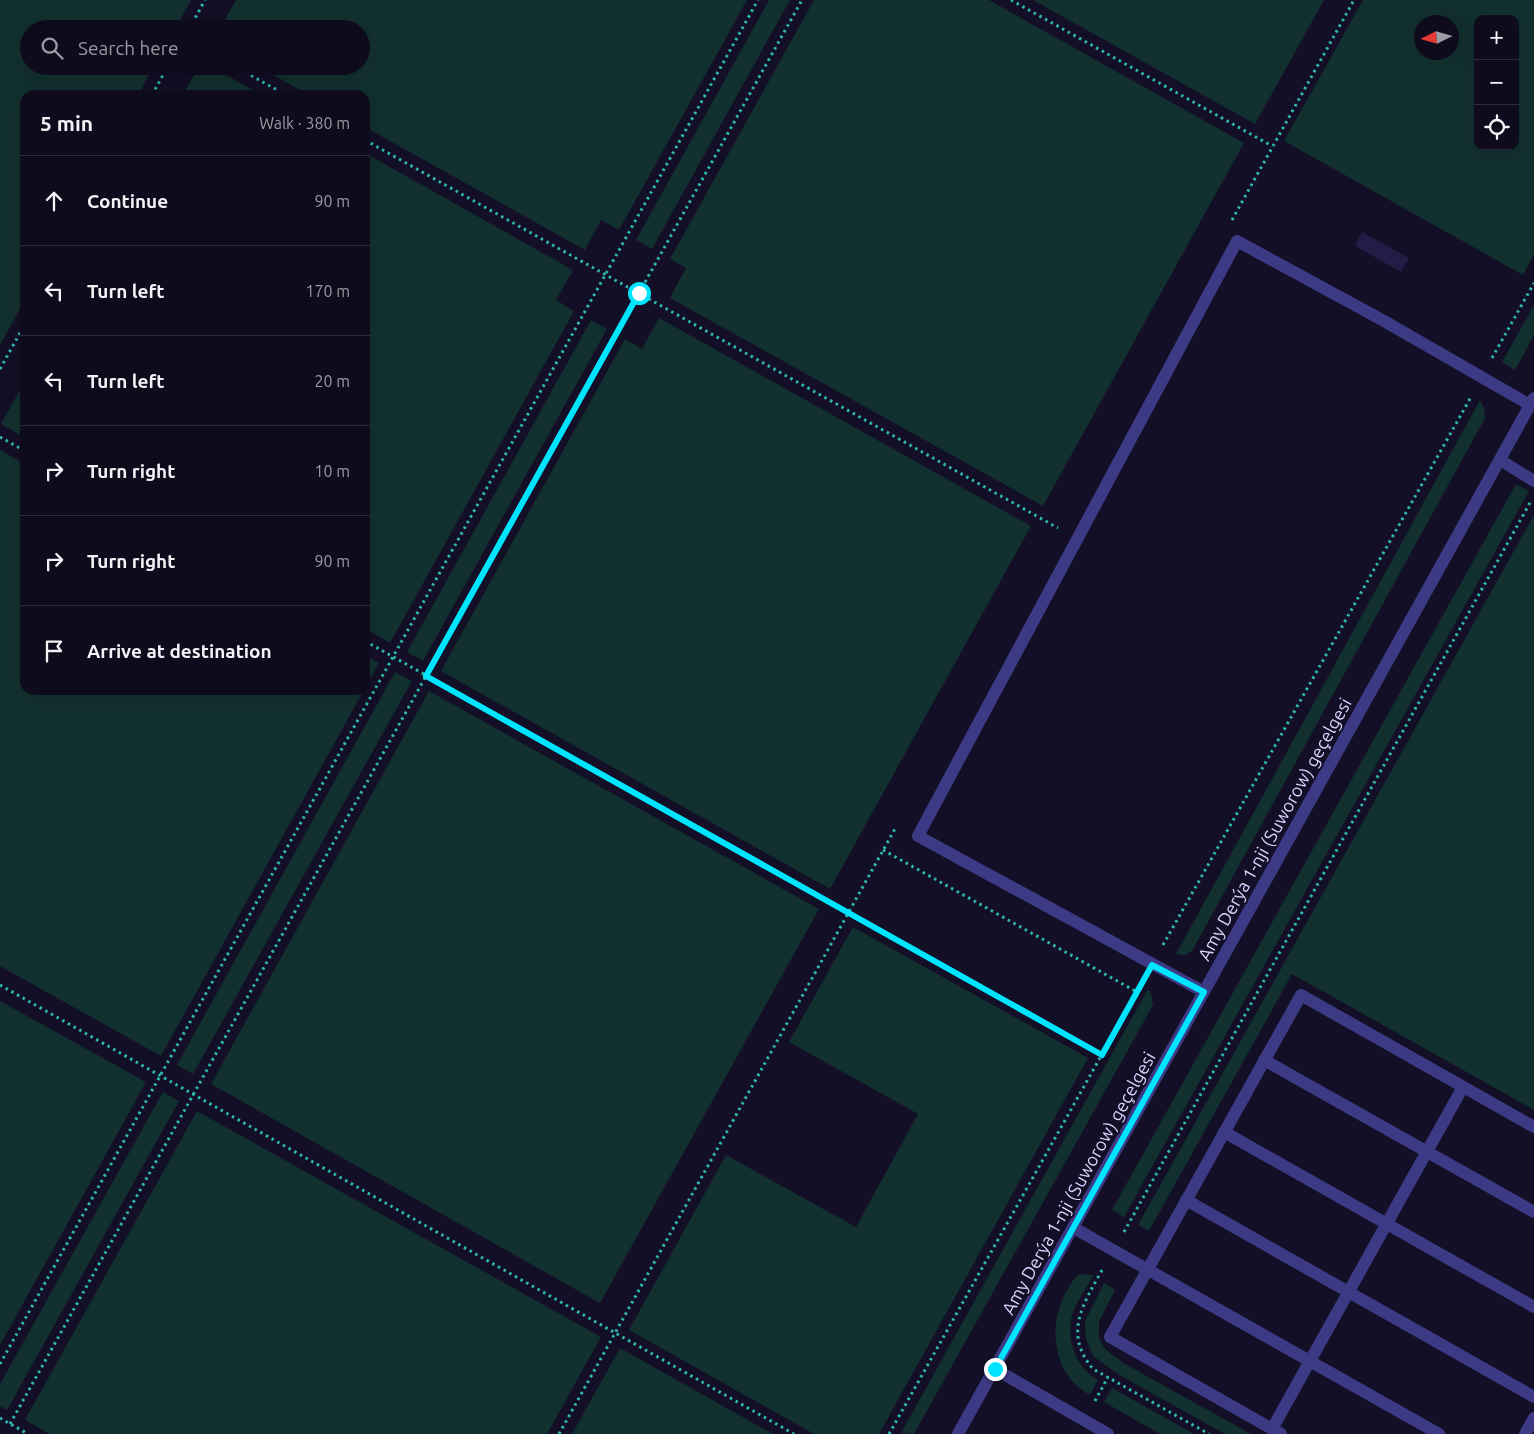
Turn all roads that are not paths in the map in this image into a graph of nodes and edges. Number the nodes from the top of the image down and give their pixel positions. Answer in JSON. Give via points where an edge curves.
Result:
{"nodes":[{"id":1,"x":1532,"y":401,"type":"edge"},
{"id":2,"x":1500,"y":460,"type":"junction"},
{"id":3,"x":1534,"y":481,"type":"edge"},
{"id":4,"x":1204,"y":992,"type":"junction"},
{"id":5,"x":1264,"y":1060,"type":"junction"},
{"id":6,"x":1463,"y":1087,"type":"junction"},
{"id":7,"x":1534,"y":1127,"type":"edge"},
{"id":8,"x":1224,"y":1132,"type":"junction"},
{"id":9,"x":1427,"y":1152,"type":"junction"},
{"id":10,"x":1186,"y":1200,"type":"junction"},
{"id":11,"x":1534,"y":1212,"type":"edge"},
{"id":12,"x":1387,"y":1224,"type":"junction"},
{"id":13,"x":1074,"y":1228,"type":"junction"},
{"id":14,"x":1148,"y":1269,"type":"junction"},
{"id":15,"x":1349,"y":1292,"type":"junction"},
{"id":16,"x":1534,"y":1307,"type":"edge"},
{"id":17,"x":1310,"y":1361,"type":"junction"},
{"id":18,"x":995,"y":1369,"type":"junction"},
{"id":19,"x":1534,"y":1397,"type":"edge"},
{"id":20,"x":1534,"y":1418,"type":"edge"},
{"id":21,"x":1276,"y":1432,"type":"edge"},
{"id":22,"x":958,"y":1434,"type":"edge"},
{"id":23,"x":1108,"y":1434,"type":"edge"},
{"id":24,"x":1439,"y":1434,"type":"edge"},
{"id":25,"x":1525,"y":1434,"type":"edge"}],
"edges":[{"from":1,"to":2,"type":"street","name":"Amy Derýa 1-nji (Suworow) geçelgesi"},
{"from":1,"to":4,"type":"street","via":[[1482,377],[1237,241],[918,836]]},
{"from":2,"to":3,"type":"street"},
{"from":2,"to":4,"type":"street","name":"Amy Derýa 1-nji (Suworow) geçelgesi"},
{"from":4,"to":13,"type":"street","name":"Amy Derýa 1-nji (Suworow) geçelgesi"},
{"from":5,"to":6,"type":"street","via":[[1300,995]]},
{"from":5,"to":8,"type":"street"},
{"from":5,"to":9,"type":"street"},
{"from":6,"to":7,"type":"street"},
{"from":6,"to":9,"type":"street"},
{"from":8,"to":10,"type":"street"},
{"from":8,"to":12,"type":"street"},
{"from":9,"to":11,"type":"street"},
{"from":9,"to":12,"type":"street"},
{"from":10,"to":14,"type":"street"},
{"from":10,"to":15,"type":"street"},
{"from":12,"to":15,"type":"street"},
{"from":12,"to":16,"type":"street"},
{"from":13,"to":14,"type":"street"},
{"from":13,"to":18,"type":"street","name":"Amy Derýa 1-nji (Suworow) geçelgesi"},
{"from":14,"to":17,"type":"street"},
{"from":14,"to":21,"type":"street","via":[[1110,1337]]},
{"from":15,"to":17,"type":"street"},
{"from":15,"to":19,"type":"street"},
{"from":17,"to":21,"type":"street"},
{"from":17,"to":24,"type":"street"},
{"from":18,"to":22,"type":"street","name":"Amy Derýa 1-nji (Suworow) geçelgesi"},
{"from":18,"to":23,"type":"street"},
{"from":20,"to":25,"type":"street"}]}
